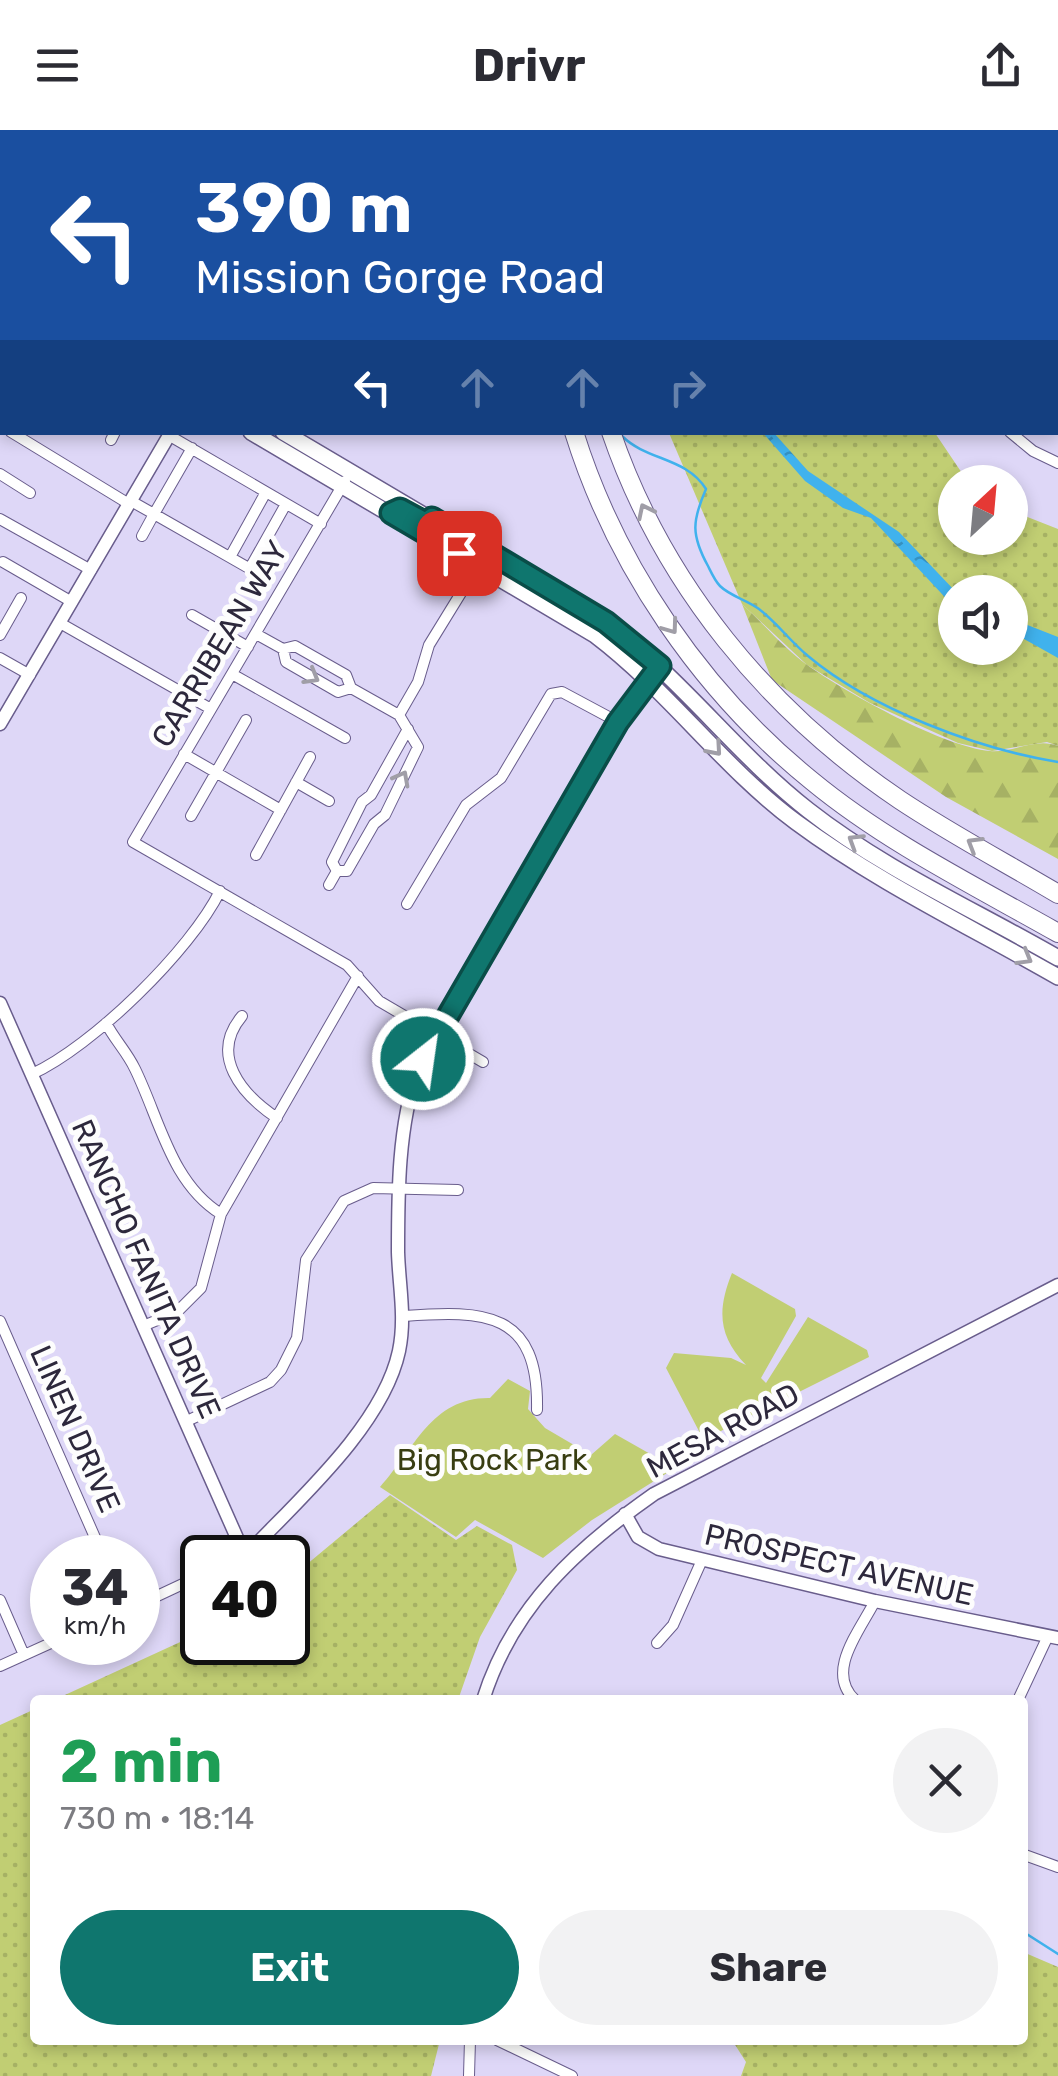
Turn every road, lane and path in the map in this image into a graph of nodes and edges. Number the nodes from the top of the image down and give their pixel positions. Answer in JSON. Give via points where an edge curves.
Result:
{"nodes":[{"id":1,"x":16,"y":435,"type":"edge"},
{"id":2,"x":169,"y":435,"type":"edge"},
{"id":3,"x":172,"y":435,"type":"edge"},
{"id":4,"x":257,"y":435,"type":"edge"},
{"id":5,"x":287,"y":435,"type":"edge"},
{"id":6,"x":575,"y":435,"type":"edge"},
{"id":7,"x":612,"y":435,"type":"edge"},
{"id":8,"x":1013,"y":435,"type":"edge"},
{"id":9,"x":192,"y":448,"type":"junction"},
{"id":10,"x":1058,"y":463,"type":"edge"},
{"id":11,"x":0,"y":474,"type":"edge"},
{"id":12,"x":347,"y":478,"type":"junction"},
{"id":13,"x":30,"y":492,"type":"dead end"},
{"id":14,"x":266,"y":492,"type":"junction"},
{"id":15,"x":130,"y":503,"type":"junction"},
{"id":16,"x":286,"y":504,"type":"junction"},
{"id":17,"x":391,"y":513,"type":"junction"},
{"id":18,"x":154,"y":514,"type":"junction"},
{"id":19,"x":432,"y":518,"type":"junction"},
{"id":20,"x":0,"y":519,"type":"edge"},
{"id":21,"x":320,"y":524,"type":"junction"},
{"id":22,"x":142,"y":536,"type":"dead end"},
{"id":23,"x":230,"y":557,"type":"junction"},
{"id":24,"x":482,"y":557,"type":"junction"},
{"id":25,"x":3,"y":562,"type":"dead end"},
{"id":26,"x":250,"y":568,"type":"junction"},
{"id":27,"x":91,"y":570,"type":"junction"},
{"id":28,"x":268,"y":579,"type":"dead end"},
{"id":29,"x":22,"y":598,"type":"dead end"},
{"id":30,"x":72,"y":602,"type":"junction"},
{"id":31,"x":192,"y":615,"type":"dead end"},
{"id":32,"x":5,"y":616,"type":"edge"},
{"id":33,"x":60,"y":623,"type":"junction"},
{"id":34,"x":256,"y":634,"type":"junction"},
{"id":35,"x":0,"y":635,"type":"edge"},
{"id":36,"x":248,"y":646,"type":"junction"},
{"id":37,"x":283,"y":648,"type":"junction"},
{"id":38,"x":0,"y":658,"type":"edge"},
{"id":39,"x":654,"y":672,"type":"junction"},
{"id":40,"x":232,"y":674,"type":"junction"},
{"id":41,"x":30,"y":675,"type":"junction"},
{"id":42,"x":351,"y":688,"type":"junction"},
{"id":43,"x":210,"y":709,"type":"junction"},
{"id":44,"x":399,"y":715,"type":"junction"},
{"id":45,"x":246,"y":720,"type":"dead end"},
{"id":46,"x":618,"y":722,"type":"junction"},
{"id":47,"x":0,"y":724,"type":"edge"},
{"id":48,"x":410,"y":732,"type":"junction"},
{"id":49,"x":345,"y":738,"type":"dead end"},
{"id":50,"x":184,"y":754,"type":"junction"},
{"id":51,"x":310,"y":756,"type":"dead end"},
{"id":52,"x":216,"y":773,"type":"junction"},
{"id":53,"x":296,"y":782,"type":"junction"},
{"id":54,"x":329,"y":801,"type":"dead end"},
{"id":55,"x":281,"y":810,"type":"junction"},
{"id":56,"x":360,"y":813,"type":"junction"},
{"id":57,"x":191,"y":816,"type":"dead end"},
{"id":58,"x":377,"y":822,"type":"junction"},
{"id":59,"x":256,"y":854,"type":"dead end"},
{"id":60,"x":337,"y":871,"type":"junction"},
{"id":61,"x":329,"y":886,"type":"dead end"},
{"id":62,"x":220,"y":892,"type":"junction"},
{"id":63,"x":1058,"y":894,"type":"edge"},
{"id":64,"x":408,"y":904,"type":"dead end"},
{"id":65,"x":1058,"y":934,"type":"edge"},
{"id":66,"x":1058,"y":958,"type":"edge"},
{"id":67,"x":358,"y":976,"type":"junction"},
{"id":68,"x":1058,"y":978,"type":"edge"},
{"id":69,"x":0,"y":1004,"type":"edge"},
{"id":70,"x":242,"y":1016,"type":"dead end"},
{"id":71,"x":106,"y":1023,"type":"junction"},
{"id":72,"x":436,"y":1036,"type":"junction"},
{"id":73,"x":482,"y":1062,"type":"dead end"},
{"id":74,"x":32,"y":1074,"type":"junction"},
{"id":75,"x":276,"y":1118,"type":"junction"},
{"id":76,"x":401,"y":1188,"type":"junction"},
{"id":77,"x":458,"y":1190,"type":"dead end"},
{"id":78,"x":222,"y":1214,"type":"junction"},
{"id":79,"x":1058,"y":1285,"type":"edge"},
{"id":80,"x":404,"y":1316,"type":"junction"},
{"id":81,"x":0,"y":1321,"type":"edge"},
{"id":82,"x":143,"y":1326,"type":"junction"},
{"id":83,"x":537,"y":1410,"type":"dead end"},
{"id":84,"x":186,"y":1421,"type":"junction"},
{"id":85,"x":625,"y":1514,"type":"junction"},
{"id":86,"x":94,"y":1535,"type":"edge"},
{"id":87,"x":235,"y":1535,"type":"edge"},
{"id":88,"x":263,"y":1535,"type":"edge"},
{"id":89,"x":702,"y":1560,"type":"junction"},
{"id":90,"x":0,"y":1600,"type":"edge"},
{"id":91,"x":875,"y":1601,"type":"junction"},
{"id":92,"x":1053,"y":1637,"type":"edge"},
{"id":93,"x":657,"y":1643,"type":"dead end"},
{"id":94,"x":30,"y":1652,"type":"edge"},
{"id":95,"x":24,"y":1655,"type":"junction"},
{"id":96,"x":0,"y":1666,"type":"edge"},
{"id":97,"x":486,"y":1695,"type":"edge"},
{"id":98,"x":850,"y":1695,"type":"edge"},
{"id":99,"x":1021,"y":1695,"type":"edge"},
{"id":100,"x":1028,"y":1856,"type":"edge"},
{"id":101,"x":1058,"y":1867,"type":"edge"},
{"id":102,"x":470,"y":2045,"type":"edge"},
{"id":103,"x":507,"y":2045,"type":"edge"},
{"id":104,"x":470,"y":2076,"type":"edge"},
{"id":105,"x":572,"y":2076,"type":"edge"}],
"edges":[{"from":1,"to":15,"type":"street"},
{"from":2,"to":15,"type":"street"},
{"from":3,"to":9,"type":"street"},
{"from":4,"to":12,"type":"main road"},
{"from":5,"to":12,"type":"main road"},
{"from":6,"to":65,"type":"highway","one_way":true,"via":[[620,544],[660,612],[763,738],[897,840]]},
{"from":63,"to":7,"type":"highway","one_way":true,"via":[[900,800],[832,750],[768,690],[713,625],[665,551]]},
{"from":8,"to":10,"type":"street"},
{"from":9,"to":14,"type":"street"},
{"from":9,"to":18,"type":"street"},
{"from":11,"to":13,"type":"street"},
{"from":12,"to":17,"type":"main road"},
{"from":12,"to":19,"type":"main road"},
{"from":12,"to":21,"type":"street","name":"CARRIBEAN WAY"},
{"from":14,"to":16,"type":"street"},
{"from":14,"to":23,"type":"street"},
{"from":15,"to":18,"type":"street"},
{"from":15,"to":27,"type":"street"},
{"from":16,"to":21,"type":"street"},
{"from":16,"to":26,"type":"street"},
{"from":17,"to":19,"type":"main road","via":[[400,509],[426,523]]},
{"from":17,"to":24,"type":"main road"},
{"from":18,"to":22,"type":"street"},
{"from":18,"to":23,"type":"street"},
{"from":19,"to":24,"type":"main road"},
{"from":20,"to":27,"type":"street"},
{"from":21,"to":34,"type":"street","name":"CARRIBEAN WAY"},
{"from":23,"to":26,"type":"street"},
{"from":24,"to":39,"type":"main road"},
{"from":24,"to":44,"type":"street","via":[[429,645]]},
{"from":25,"to":30,"type":"street"},
{"from":26,"to":28,"type":"street"},
{"from":27,"to":30,"type":"street"},
{"from":29,"to":32,"type":"street"},
{"from":30,"to":33,"type":"street"},
{"from":31,"to":36,"type":"street"},
{"from":32,"to":35,"type":"street"},
{"from":33,"to":41,"type":"street"},
{"from":33,"to":43,"type":"street"},
{"from":34,"to":36,"type":"street","name":"CARRIBEAN WAY"},
{"from":34,"to":37,"type":"street"},
{"from":36,"to":40,"type":"street","name":"CARRIBEAN WAY"},
{"from":37,"to":42,"type":"street","via":[[295,646],[346,674]]},
{"from":37,"to":42,"type":"street","one_way":true,"via":[[286,662],[338,692]]},
{"from":38,"to":41,"type":"street"},
{"from":39,"to":46,"type":"street"},
{"from":66,"to":39,"type":"main road","one_way":true,"via":[[810,812]]},
{"from":39,"to":68,"type":"main road","one_way":true,"via":[[729,765],[796,822]]},
{"from":40,"to":43,"type":"street","name":"CARRIBEAN WAY"},
{"from":40,"to":49,"type":"street"},
{"from":41,"to":47,"type":"street"},
{"from":42,"to":44,"type":"street"},
{"from":43,"to":50,"type":"street","name":"CARRIBEAN WAY"},
{"from":44,"to":48,"type":"street"},
{"from":45,"to":52,"type":"street"},
{"from":46,"to":64,"type":"street","via":[[562,692],[551,694],[501,778],[466,804]]},
{"from":46,"to":72,"type":"street"},
{"from":48,"to":56,"type":"street"},
{"from":58,"to":48,"type":"street","one_way":true,"via":[[418,746]]},
{"from":50,"to":52,"type":"street"},
{"from":50,"to":62,"type":"street","name":"CARRIBEAN WAY","via":[[133,842]]},
{"from":51,"to":53,"type":"street"},
{"from":52,"to":55,"type":"street"},
{"from":52,"to":57,"type":"street"},
{"from":53,"to":54,"type":"street"},
{"from":53,"to":55,"type":"street"},
{"from":55,"to":59,"type":"street"},
{"from":56,"to":58,"type":"street"},
{"from":56,"to":60,"type":"street","via":[[332,862]]},
{"from":58,"to":60,"type":"street","via":[[347,872]]},
{"from":60,"to":61,"type":"street"},
{"from":62,"to":67,"type":"street"},
{"from":62,"to":71,"type":"street","via":[[197,930]]},
{"from":67,"to":72,"type":"street","via":[[379,1002]]},
{"from":67,"to":75,"type":"street"},
{"from":69,"to":74,"type":"street","name":"RANCHO FANITA DRIVE"},
{"from":70,"to":75,"type":"street","via":[[226,1044],[235,1076],[255,1104]]},
{"from":71,"to":74,"type":"street","via":[[62,1060]]},
{"from":71,"to":78,"type":"street","via":[[133,1064],[181,1175],[202,1202]]},
{"from":72,"to":73,"type":"street"},
{"from":72,"to":76,"type":"street","via":[[411,1092]]},
{"from":74,"to":82,"type":"street","name":"RANCHO FANITA DRIVE"},
{"from":75,"to":78,"type":"street"},
{"from":76,"to":77,"type":"street"},
{"from":76,"to":80,"type":"street"},
{"from":76,"to":84,"type":"street","via":[[366,1190],[338,1207],[306,1260],[298,1338],[276,1376]]},
{"from":78,"to":82,"type":"street","via":[[194,1299]]},
{"from":79,"to":85,"type":"street","name":"MESA ROAD"},
{"from":80,"to":83,"type":"street","via":[[470,1312],[505,1324],[532,1359]]},
{"from":80,"to":88,"type":"street","via":[[395,1365],[372,1412]]},
{"from":81,"to":86,"type":"street","name":"LINEN DRIVE"},
{"from":82,"to":84,"type":"street","name":"RANCHO FANITA DRIVE"},
{"from":84,"to":87,"type":"street","name":"RANCHO FANITA DRIVE"},
{"from":85,"to":89,"type":"street","name":"PROSPECT AVENUE","via":[[646,1544]]},
{"from":85,"to":97,"type":"street","name":"MESA ROAD","via":[[582,1546],[534,1600]]},
{"from":89,"to":91,"type":"street","name":"PROSPECT AVENUE"},
{"from":89,"to":93,"type":"street","via":[[674,1625]]},
{"from":90,"to":95,"type":"street"},
{"from":91,"to":92,"type":"street","name":"PROSPECT AVENUE"},
{"from":91,"to":98,"type":"street","via":[[840,1672]]},
{"from":92,"to":99,"type":"street"},
{"from":94,"to":95,"type":"street"},
{"from":95,"to":96,"type":"street"},
{"from":100,"to":101,"type":"street"},
{"from":102,"to":104,"type":"street"},
{"from":103,"to":105,"type":"street"}]}
